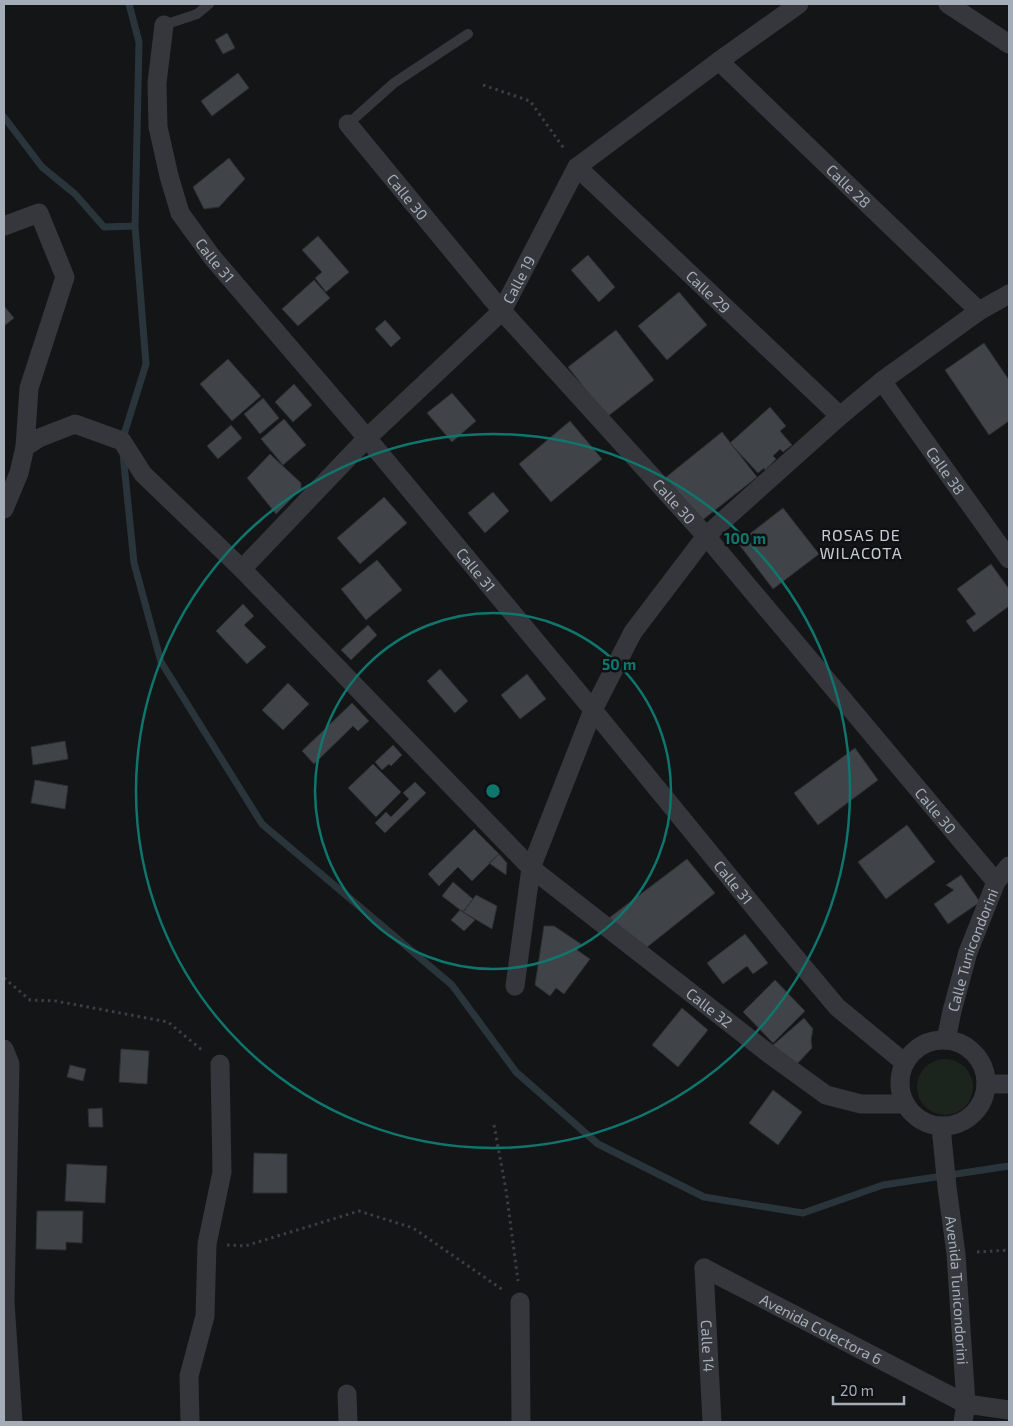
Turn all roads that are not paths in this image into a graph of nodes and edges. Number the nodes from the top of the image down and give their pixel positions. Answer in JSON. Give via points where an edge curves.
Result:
{"nodes":[{"id":1,"x":210,"y":4,"type":"edge"},
{"id":2,"x":799,"y":4,"type":"edge"},
{"id":3,"x":948,"y":4,"type":"edge"},
{"id":4,"x":164,"y":25,"type":"joint"},
{"id":5,"x":468,"y":34,"type":"dead end"},
{"id":6,"x":1009,"y":44,"type":"edge"},
{"id":7,"x":719,"y":61,"type":"junction"},
{"id":8,"x":348,"y":124,"type":"joint"},
{"id":9,"x":578,"y":167,"type":"junction"},
{"id":10,"x":4,"y":226,"type":"edge"},
{"id":11,"x":1009,"y":294,"type":"edge"},
{"id":12,"x":502,"y":311,"type":"junction"},
{"id":13,"x":979,"y":311,"type":"junction"},
{"id":14,"x":882,"y":381,"type":"junction"},
{"id":15,"x":840,"y":416,"type":"junction"},
{"id":16,"x":367,"y":438,"type":"junction"},
{"id":17,"x":26,"y":447,"type":"junction"},
{"id":18,"x":4,"y":509,"type":"edge"},
{"id":19,"x":706,"y":536,"type":"junction"},
{"id":20,"x":1009,"y":559,"type":"edge"},
{"id":21,"x":242,"y":569,"type":"junction"},
{"id":22,"x":593,"y":710,"type":"junction"},
{"id":23,"x":1009,"y":866,"type":"edge"},
{"id":24,"x":531,"y":868,"type":"junction"},
{"id":25,"x":996,"y":882,"type":"junction"},
{"id":26,"x":515,"y":986,"type":"dead end"},
{"id":27,"x":946,"y":1040,"type":"junction"},
{"id":28,"x":4,"y":1049,"type":"edge"},
{"id":29,"x":905,"y":1063,"type":"junction"},
{"id":30,"x":220,"y":1064,"type":"road end"},
{"id":31,"x":986,"y":1084,"type":"junction"},
{"id":32,"x":1009,"y":1084,"type":"edge"},
{"id":33,"x":904,"y":1104,"type":"junction"},
{"id":34,"x":941,"y":1127,"type":"junction"},
{"id":35,"x":704,"y":1268,"type":"joint"},
{"id":36,"x":4,"y":1302,"type":"edge"},
{"id":37,"x":520,"y":1302,"type":"road end"},
{"id":38,"x":347,"y":1394,"type":"dead end"},
{"id":39,"x":966,"y":1404,"type":"junction"},
{"id":40,"x":1009,"y":1410,"type":"edge"},
{"id":41,"x":13,"y":1422,"type":"edge"},
{"id":42,"x":190,"y":1422,"type":"edge"},
{"id":43,"x":348,"y":1422,"type":"edge"},
{"id":44,"x":521,"y":1422,"type":"edge"},
{"id":45,"x":712,"y":1422,"type":"edge"},
{"id":46,"x":963,"y":1422,"type":"edge"}],
"edges":[{"from":1,"to":4,"type":"lane","via":[[197,14]]},
{"from":2,"to":7,"type":"street","name":"Calle 19"},
{"from":3,"to":6,"type":"street"},
{"from":4,"to":16,"type":"street","name":"Calle 31","via":[[157,83],[158,127],[180,213],[212,257]]},
{"from":5,"to":8,"type":"lane","via":[[394,83]]},
{"from":7,"to":9,"type":"street","name":"Calle 19"},
{"from":7,"to":13,"type":"street","name":"Calle 28"},
{"from":8,"to":12,"type":"street","name":"Calle 30"},
{"from":9,"to":12,"type":"street","name":"Calle 19"},
{"from":9,"to":15,"type":"street","name":"Calle 29"},
{"from":10,"to":17,"type":"street","via":[[40,213],[65,277],[29,388]]},
{"from":11,"to":13,"type":"street"},
{"from":12,"to":16,"type":"street","name":"Calle 19"},
{"from":12,"to":19,"type":"street","name":"Calle 30"},
{"from":13,"to":14,"type":"street"},
{"from":14,"to":15,"type":"street"},
{"from":14,"to":20,"type":"street","name":"Calle 38"},
{"from":15,"to":19,"type":"street"},
{"from":16,"to":21,"type":"street","name":"Calle 19"},
{"from":16,"to":22,"type":"street","name":"Calle 31"},
{"from":17,"to":18,"type":"street"},
{"from":17,"to":21,"type":"street","name":"Calle 32","via":[[74,424],[122,441],[144,474]]},
{"from":19,"to":22,"type":"street","via":[[633,632]]},
{"from":19,"to":25,"type":"street","name":"Calle 30"},
{"from":21,"to":24,"type":"street","name":"Calle 32"},
{"from":22,"to":24,"type":"street"},
{"from":22,"to":29,"type":"street","name":"Calle 31","via":[[837,1007]]},
{"from":23,"to":25,"type":"street","name":"Calle Tunicondorini"},
{"from":24,"to":26,"type":"street"},
{"from":24,"to":33,"type":"street","name":"Calle 32","via":[[826,1095],[861,1104]]},
{"from":25,"to":27,"type":"street","name":"Calle Tunicondorini","via":[[968,952]]},
{"from":27,"to":29,"type":"street","via":[[922,1045]]},
{"from":27,"to":31,"type":"street","via":[[964,1046],[979,1059]]},
{"from":28,"to":36,"type":"street","via":[[10,1064]]},
{"from":29,"to":33,"type":"street","via":[[900,1075]]},
{"from":30,"to":42,"type":"street","via":[[222,1172],[207,1244],[205,1316],[189,1376]]},
{"from":31,"to":32,"type":"street"},
{"from":31,"to":34,"type":"street","via":[[984,1098],[967,1120]]},
{"from":33,"to":34,"type":"street","via":[[926,1124]]},
{"from":34,"to":39,"type":"street","name":"Avenida Tunicondorini","via":[[956,1254]]},
{"from":35,"to":39,"type":"street","name":"Avenida Colectora 6"},
{"from":35,"to":45,"type":"street","name":"Calle 14"},
{"from":36,"to":41,"type":"street"},
{"from":37,"to":44,"type":"street"},
{"from":38,"to":43,"type":"street"},
{"from":39,"to":40,"type":"street","name":"Avenida Colectora 6"},
{"from":39,"to":46,"type":"street","name":"Avenida Tunicondorini"}]}
